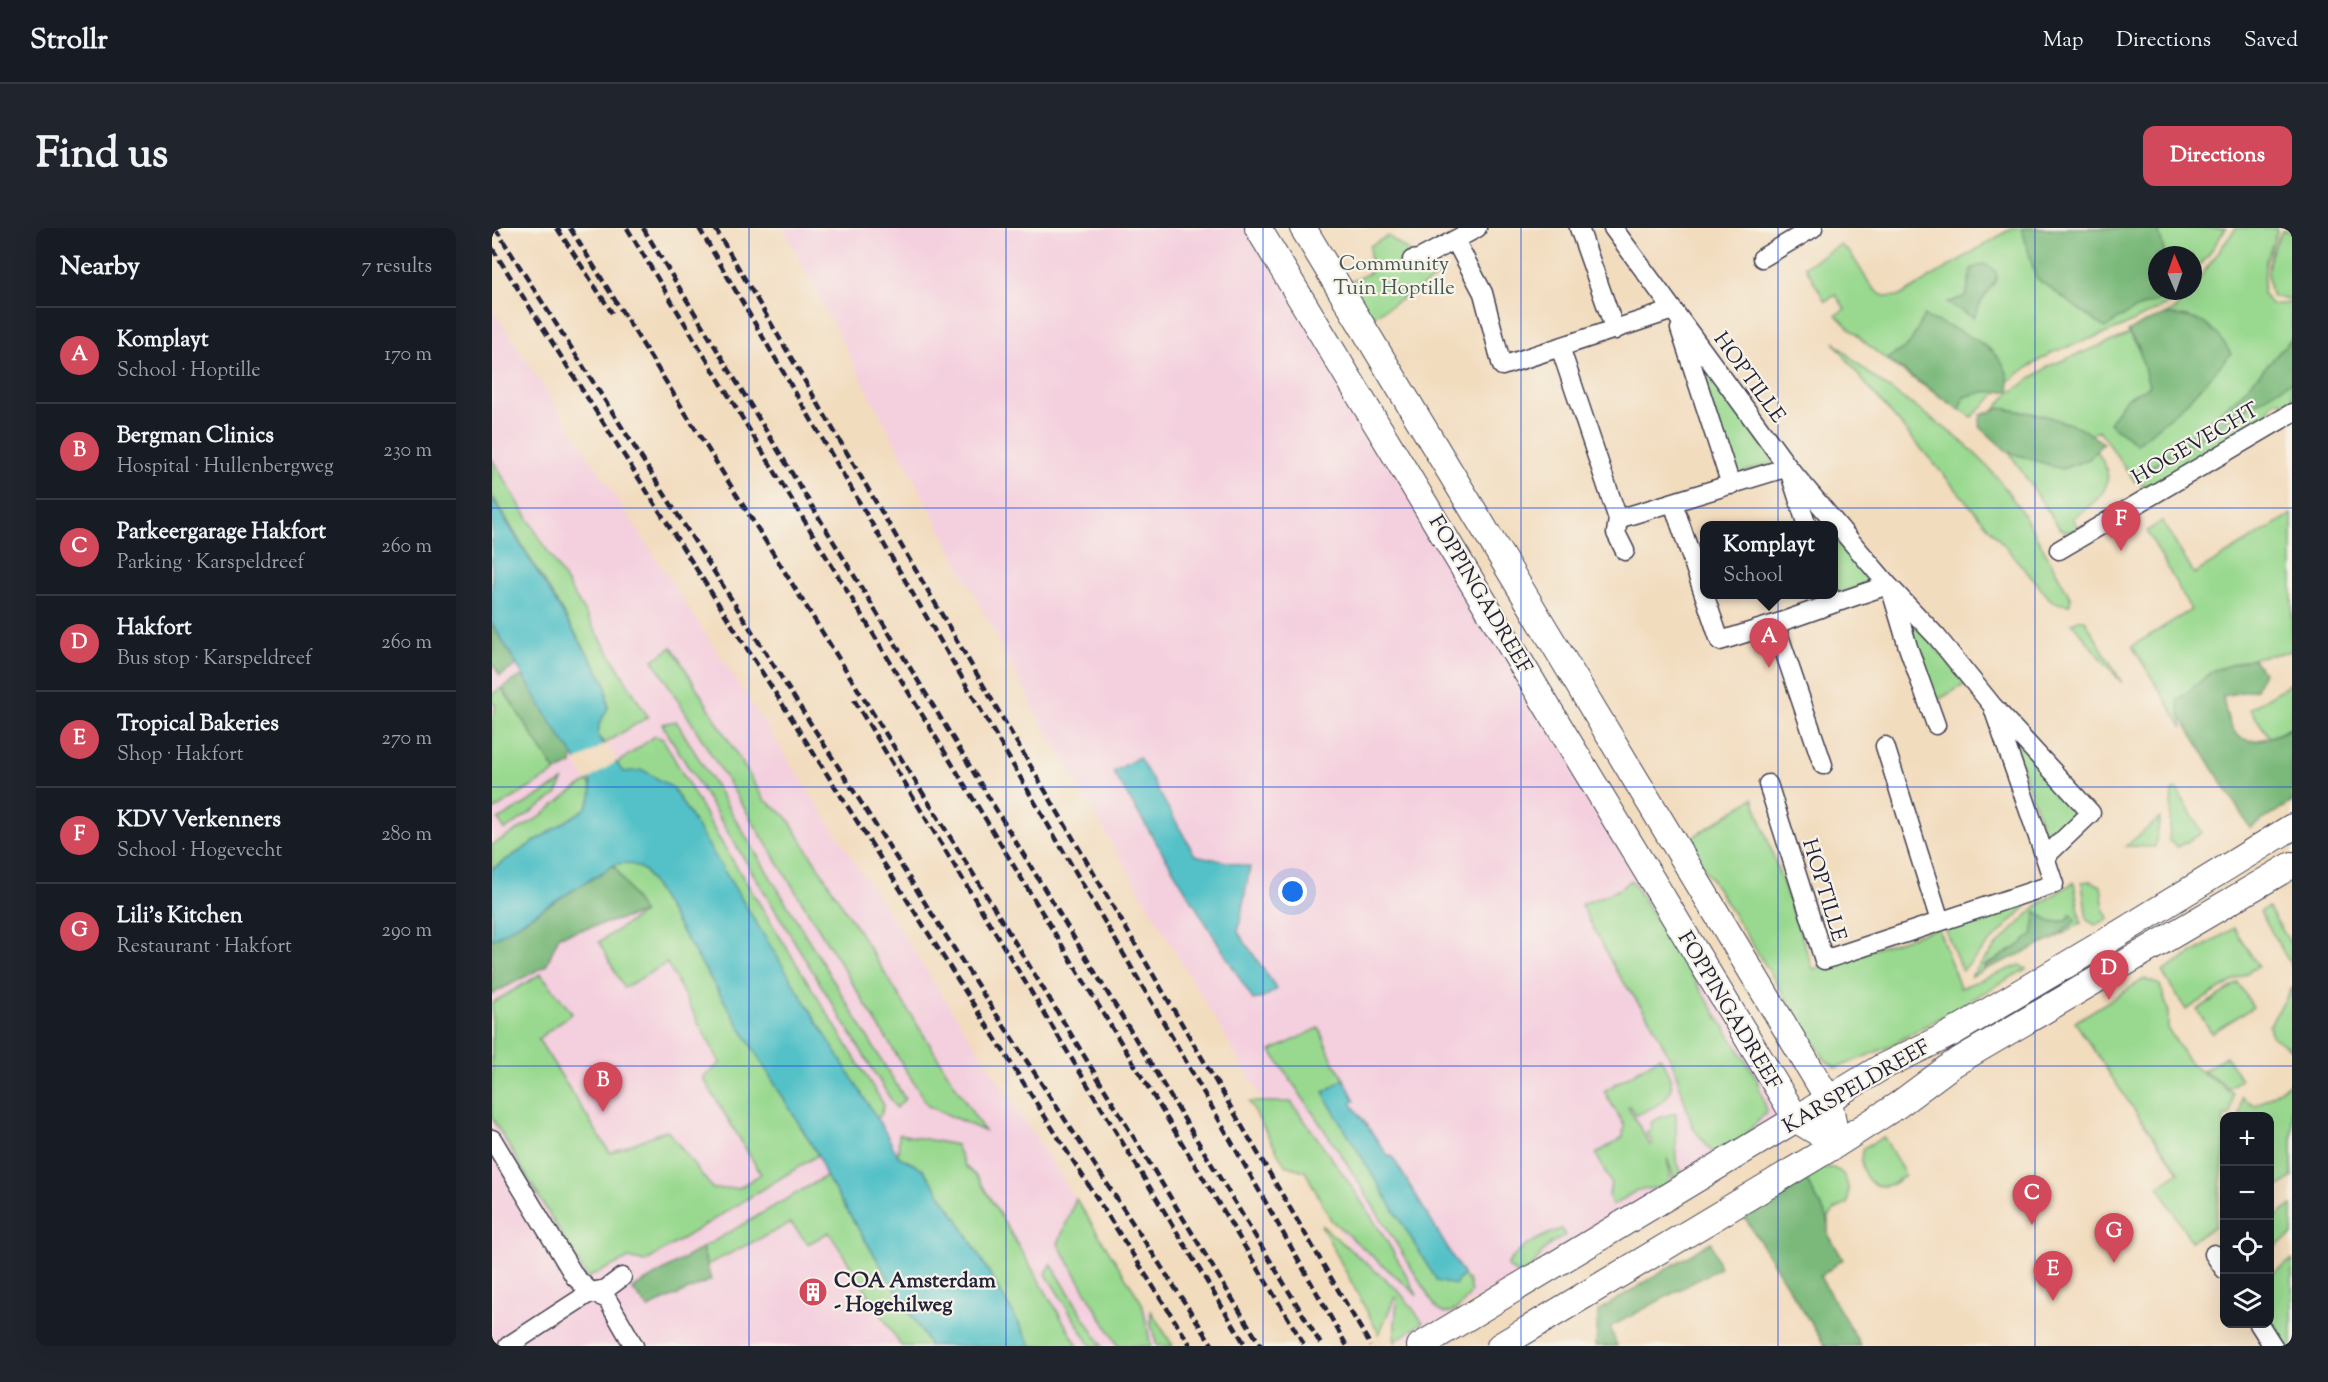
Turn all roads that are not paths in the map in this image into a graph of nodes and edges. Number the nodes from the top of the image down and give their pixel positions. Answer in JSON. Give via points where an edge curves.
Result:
{"nodes":[{"id":1,"x":1258,"y":228,"type":"edge"},
{"id":2,"x":1303,"y":228,"type":"edge"},
{"id":3,"x":1477,"y":228,"type":"edge"},
{"id":4,"x":1580,"y":228,"type":"edge"},
{"id":5,"x":1613,"y":228,"type":"edge"},
{"id":6,"x":1813,"y":228,"type":"edge"},
{"id":7,"x":1455,"y":240,"type":"junction"},
{"id":8,"x":1762,"y":258,"type":"dead end"},
{"id":9,"x":1412,"y":260,"type":"dead end"},
{"id":10,"x":1674,"y":312,"type":"junction"},
{"id":11,"x":1615,"y":330,"type":"junction"},
{"id":12,"x":1560,"y":347,"type":"junction"},
{"id":13,"x":2292,"y":413,"type":"edge"},
{"id":14,"x":1788,"y":467,"type":"junction"},
{"id":15,"x":1731,"y":485,"type":"junction"},
{"id":16,"x":1673,"y":503,"type":"junction"},
{"id":17,"x":1618,"y":519,"type":"junction"},
{"id":18,"x":1806,"y":521,"type":"edge"},
{"id":19,"x":1833,"y":521,"type":"edge"},
{"id":20,"x":1838,"y":526,"type":"edge"},
{"id":21,"x":2059,"y":550,"type":"dead end"},
{"id":22,"x":1625,"y":551,"type":"dead end"},
{"id":23,"x":1700,"y":582,"type":"edge"},
{"id":24,"x":1889,"y":587,"type":"junction"},
{"id":25,"x":1838,"y":597,"type":"edge"},
{"id":26,"x":1706,"y":599,"type":"edge"},
{"id":27,"x":1830,"y":599,"type":"edge"},
{"id":28,"x":1775,"y":624,"type":"junction"},
{"id":29,"x":1992,"y":705,"type":"junction"},
{"id":30,"x":1936,"y":725,"type":"dead end"},
{"id":31,"x":1886,"y":746,"type":"dead end"},
{"id":32,"x":1823,"y":765,"type":"dead end"},
{"id":33,"x":1768,"y":784,"type":"dead end"},
{"id":34,"x":2292,"y":826,"type":"edge"},
{"id":35,"x":2045,"y":857,"type":"junction"},
{"id":36,"x":2285,"y":869,"type":"edge"},
{"id":37,"x":1940,"y":921,"type":"junction"},
{"id":38,"x":1829,"y":1100,"type":"junction"},
{"id":39,"x":1797,"y":1120,"type":"junction"},
{"id":40,"x":492,"y":1139,"type":"edge"},
{"id":41,"x":1837,"y":1144,"type":"junction"},
{"id":42,"x":2214,"y":1254,"type":"dead end"},
{"id":43,"x":2220,"y":1263,"type":"edge"},
{"id":44,"x":622,"y":1277,"type":"dead end"},
{"id":45,"x":591,"y":1292,"type":"junction"},
{"id":46,"x":2262,"y":1328,"type":"edge"},
{"id":47,"x":508,"y":1346,"type":"edge"},
{"id":48,"x":634,"y":1346,"type":"edge"},
{"id":49,"x":1420,"y":1346,"type":"edge"},
{"id":50,"x":1500,"y":1346,"type":"edge"},
{"id":51,"x":2273,"y":1346,"type":"edge"}],
"edges":[{"from":1,"to":39,"type":"street","name":"FOPPINGADREEF"},
{"from":2,"to":38,"type":"street","name":"FOPPINGADREEF"},
{"from":3,"to":7,"type":"street"},
{"from":4,"to":11,"type":"street"},
{"from":5,"to":10,"type":"street","name":"HOPTILLE"},
{"from":6,"to":8,"type":"street"},
{"from":7,"to":9,"type":"street"},
{"from":7,"to":12,"type":"street","via":[[1483,293],[1502,366]]},
{"from":10,"to":11,"type":"street"},
{"from":10,"to":14,"type":"street","name":"HOPTILLE"},
{"from":10,"to":15,"type":"street","name":"HOPTILLE"},
{"from":11,"to":12,"type":"street"},
{"from":12,"to":17,"type":"street"},
{"from":13,"to":21,"type":"street","name":"HOGEVECHT"},
{"from":14,"to":15,"type":"street"},
{"from":14,"to":18,"type":"street","name":"HOPTILLE"},
{"from":14,"to":19,"type":"street","name":"HOPTILLE"},
{"from":15,"to":16,"type":"street"},
{"from":16,"to":17,"type":"street"},
{"from":16,"to":23,"type":"street"},
{"from":17,"to":22,"type":"street","via":[[1616,533]]},
{"from":20,"to":24,"type":"street","name":"HOPTILLE"},
{"from":24,"to":25,"type":"street"},
{"from":24,"to":29,"type":"street","name":"HOPTILLE"},
{"from":24,"to":30,"type":"street","name":"HOPTILLE"},
{"from":26,"to":28,"type":"street","via":[[1720,641]]},
{"from":27,"to":28,"type":"street"},
{"from":28,"to":32,"type":"street"},
{"from":29,"to":35,"type":"street","name":"HOPTILLE"},
{"from":29,"to":35,"type":"street","name":"HOPTILLE","via":[[2091,813]]},
{"from":31,"to":37,"type":"street"},
{"from":33,"to":37,"type":"street","name":"HOPTILLE","via":[[1824,960]]},
{"from":34,"to":38,"type":"street","name":"KARSPELDREEF","via":[[1950,1034],[1882,1067]]},
{"from":35,"to":37,"type":"street","name":"HOPTILLE","via":[[2054,884]]},
{"from":36,"to":41,"type":"street","name":"KARSPELDREEF","via":[[1953,1064],[1898,1106]]},
{"from":38,"to":39,"type":"street","name":"KARSPELDREEF"},
{"from":38,"to":41,"type":"street","name":"FOPPINGADREEF"},
{"from":39,"to":41,"type":"street","name":"FOPPINGADREEF"},
{"from":39,"to":49,"type":"street","name":"KARSPELDREEF"},
{"from":40,"to":45,"type":"street","via":[[575,1277]]},
{"from":41,"to":50,"type":"street","name":"KARSPELDREEF"},
{"from":42,"to":43,"type":"street"},
{"from":44,"to":45,"type":"street","via":[[606,1289]]},
{"from":45,"to":47,"type":"street"},
{"from":45,"to":48,"type":"street","via":[[607,1299]]},
{"from":46,"to":51,"type":"street"}]}
